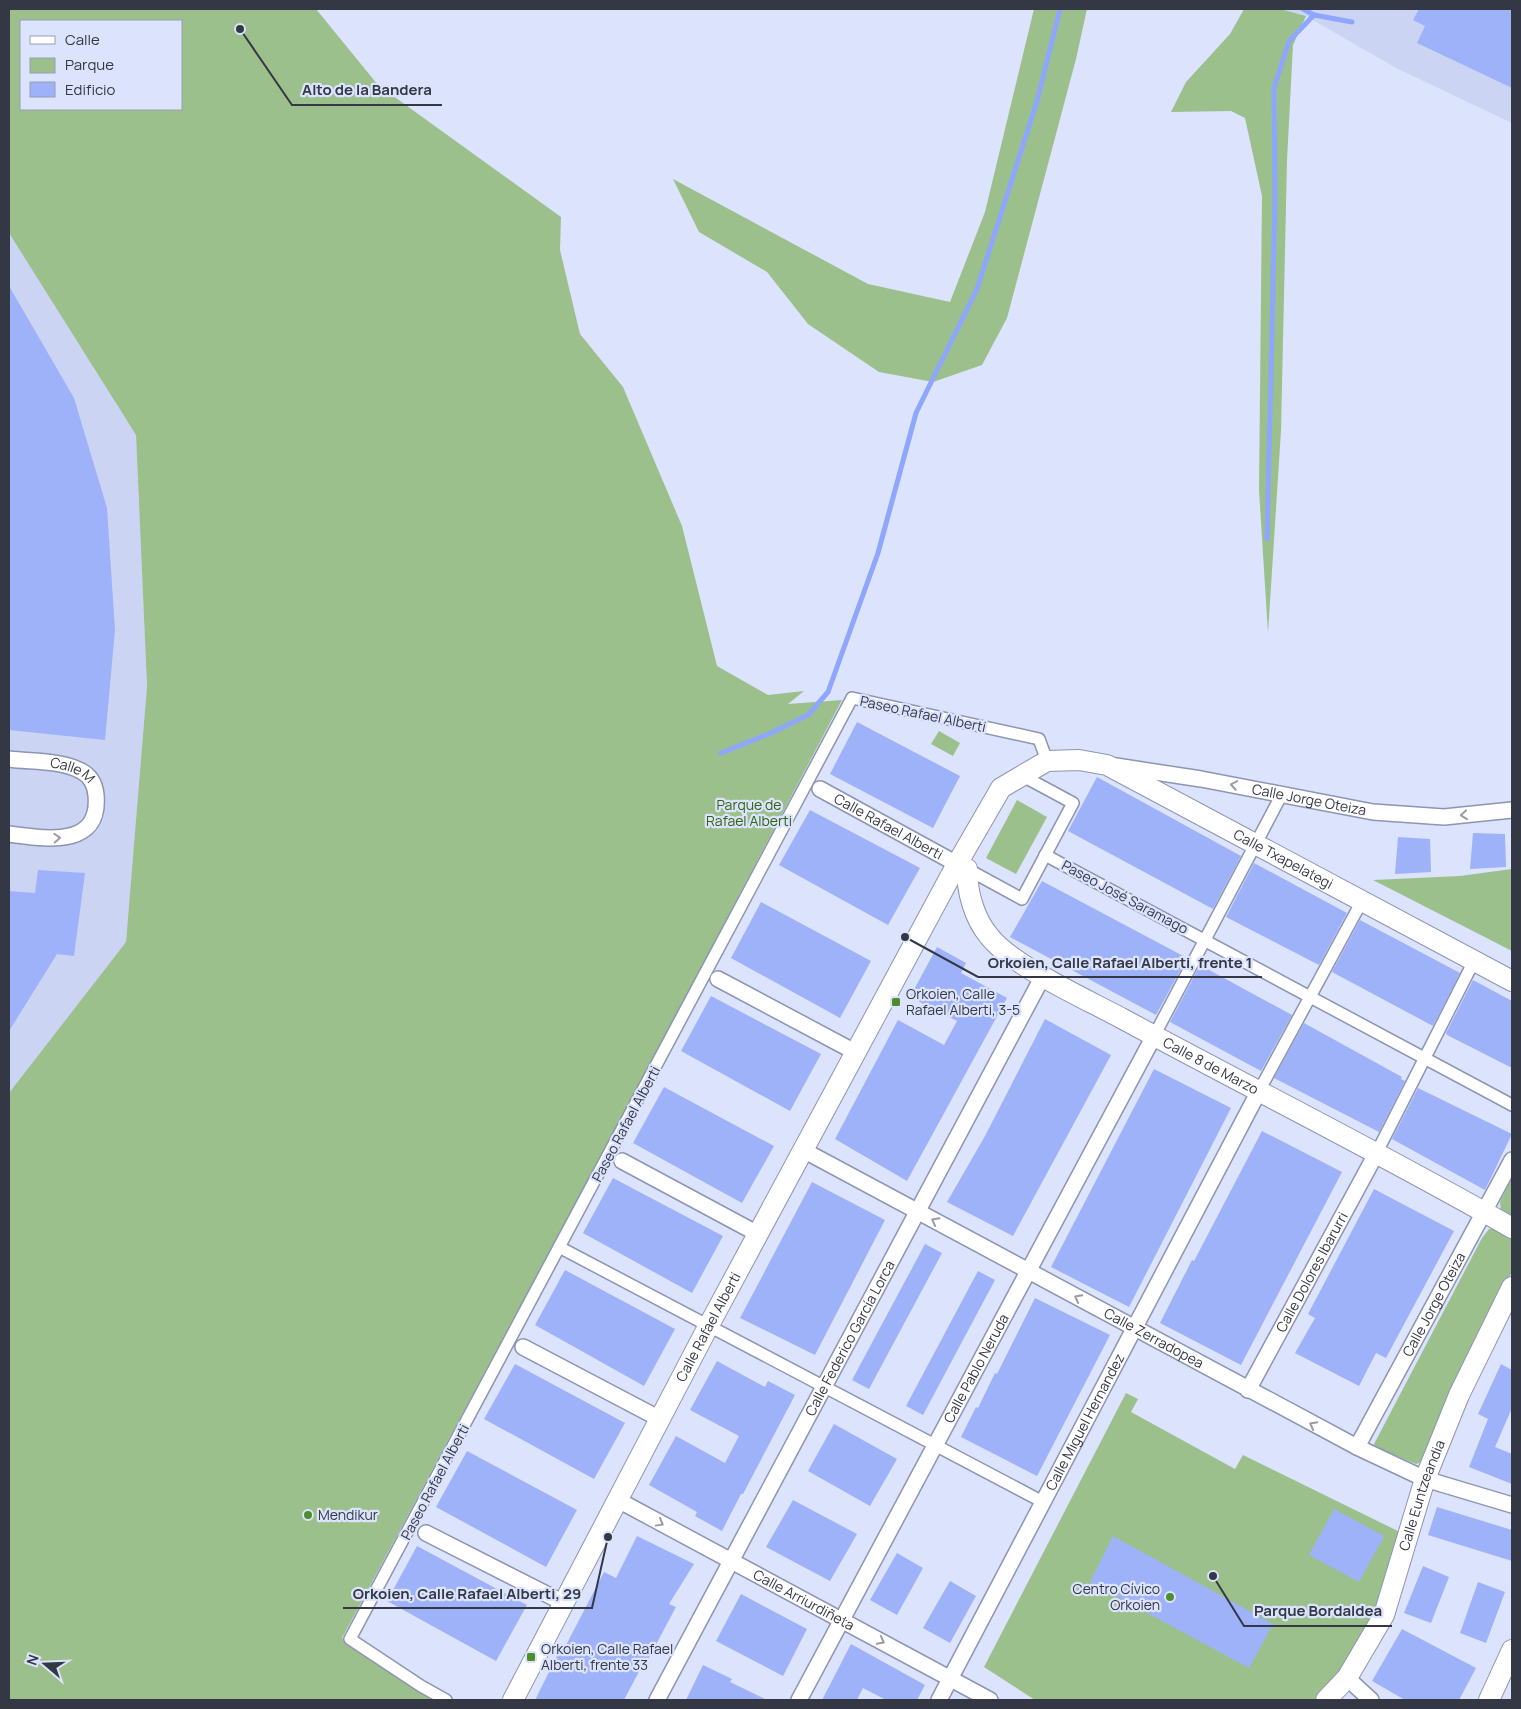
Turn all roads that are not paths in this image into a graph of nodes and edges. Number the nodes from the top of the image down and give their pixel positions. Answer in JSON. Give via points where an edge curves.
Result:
{"nodes":[{"id":1,"x":9,"y":760,"type":"edge"},
{"id":2,"x":1047,"y":761,"type":"junction"},
{"id":3,"x":1107,"y":765,"type":"junction"},
{"id":4,"x":1021,"y":775,"type":"junction"},
{"id":5,"x":820,"y":788,"type":"dead end"},
{"id":6,"x":1282,"y":794,"type":"junction"},
{"id":7,"x":1512,"y":810,"type":"edge"},
{"id":8,"x":9,"y":834,"type":"edge"},
{"id":9,"x":1255,"y":844,"type":"junction"},
{"id":10,"x":1045,"y":855,"type":"junction"},
{"id":11,"x":962,"y":866,"type":"junction"},
{"id":12,"x":1362,"y":901,"type":"junction"},
{"id":13,"x":1205,"y":940,"type":"junction"},
{"id":14,"x":1474,"y":961,"type":"junction"},
{"id":15,"x":1042,"y":976,"type":"junction"},
{"id":16,"x":718,"y":979,"type":"dead end"},
{"id":17,"x":1512,"y":981,"type":"edge"},
{"id":18,"x":1310,"y":996,"type":"junction"},
{"id":19,"x":1154,"y":1036,"type":"junction"},
{"id":20,"x":855,"y":1052,"type":"junction"},
{"id":21,"x":1424,"y":1058,"type":"junction"},
{"id":22,"x":1259,"y":1091,"type":"junction"},
{"id":23,"x":1512,"y":1105,"type":"edge"},
{"id":24,"x":804,"y":1150,"type":"junction"},
{"id":25,"x":1376,"y":1154,"type":"junction"},
{"id":26,"x":1512,"y":1160,"type":"edge"},
{"id":27,"x":622,"y":1161,"type":"dead end"},
{"id":28,"x":917,"y":1211,"type":"junction"},
{"id":29,"x":1486,"y":1213,"type":"junction"},
{"id":30,"x":1512,"y":1228,"type":"edge"},
{"id":31,"x":758,"y":1234,"type":"junction"},
{"id":32,"x":559,"y":1247,"type":"junction"},
{"id":33,"x":1028,"y":1271,"type":"junction"},
{"id":34,"x":1512,"y":1287,"type":"edge"},
{"id":35,"x":708,"y":1325,"type":"junction"},
{"id":36,"x":1135,"y":1329,"type":"junction"},
{"id":37,"x":523,"y":1347,"type":"dead end"},
{"id":38,"x":823,"y":1385,"type":"junction"},
{"id":39,"x":1248,"y":1390,"type":"junction"},
{"id":40,"x":660,"y":1419,"type":"junction"},
{"id":41,"x":935,"y":1446,"type":"junction"},
{"id":42,"x":1357,"y":1447,"type":"junction"},
{"id":43,"x":1425,"y":1479,"type":"junction"},
{"id":44,"x":618,"y":1500,"type":"junction"},
{"id":45,"x":1043,"y":1502,"type":"junction"},
{"id":46,"x":1512,"y":1505,"type":"edge"},
{"id":47,"x":426,"y":1532,"type":"dead end"},
{"id":48,"x":731,"y":1562,"type":"junction"},
{"id":49,"x":564,"y":1603,"type":"junction"},
{"id":50,"x":841,"y":1619,"type":"junction"},
{"id":51,"x":1512,"y":1650,"type":"edge"},
{"id":52,"x":951,"y":1678,"type":"junction"},
{"id":53,"x":1347,"y":1678,"type":"junction"},
{"id":54,"x":446,"y":1700,"type":"edge"},
{"id":55,"x":514,"y":1700,"type":"edge"},
{"id":56,"x":657,"y":1700,"type":"edge"},
{"id":57,"x":799,"y":1700,"type":"edge"},
{"id":58,"x":939,"y":1700,"type":"edge"},
{"id":59,"x":990,"y":1700,"type":"edge"},
{"id":60,"x":1326,"y":1700,"type":"edge"},
{"id":61,"x":1371,"y":1700,"type":"edge"},
{"id":62,"x":1489,"y":1700,"type":"edge"}],
"edges":[{"from":8,"to":1,"type":"street","name":"Calle M","one_way":true,"via":[[57,839],[75,836],[92,821],[96,802],[94,784],[82,771],[66,766]]},
{"from":2,"to":3,"type":"street","name":"Calle Txapelategi","via":[[1079,760]]},
{"from":2,"to":4,"type":"street","name":"Calle Rafael Alberti"},
{"from":2,"to":32,"type":"street","name":"Paseo Rafael Alberti","via":[[1039,739],[852,698]]},
{"from":6,"to":3,"type":"street","name":"Calle Jorge Oteiza","one_way":true},
{"from":3,"to":9,"type":"street","name":"Calle Txapelategi"},
{"from":4,"to":10,"type":"street","name":"Paseo José Saramago","via":[[1073,803]]},
{"from":4,"to":11,"type":"street","name":"Calle Rafael Alberti","via":[[1001,788]]},
{"from":5,"to":11,"type":"street","name":"Calle Rafael Alberti"},
{"from":7,"to":6,"type":"street","name":"Calle Jorge Oteiza","one_way":true,"via":[[1444,817],[1373,812]]},
{"from":6,"to":9,"type":"street","name":"Paseo José Saramago"},
{"from":9,"to":12,"type":"street","name":"Calle Txapelategi"},
{"from":9,"to":13,"type":"street","name":"Paseo José Saramago"},
{"from":10,"to":11,"type":"street","name":"Paseo José Saramago","via":[[1022,899]]},
{"from":10,"to":13,"type":"street","name":"Paseo José Saramago"},
{"from":11,"to":15,"type":"street","name":"Calle 8 de Marzo","via":[[974,907],[988,936],[1010,956]]},
{"from":11,"to":20,"type":"street","name":"Calle Rafael Alberti"},
{"from":12,"to":14,"type":"street","name":"Calle Txapelategi"},
{"from":12,"to":18,"type":"street"},
{"from":13,"to":18,"type":"street","name":"Paseo José Saramago"},
{"from":13,"to":19,"type":"street","name":"Paseo José Saramago"},
{"from":14,"to":17,"type":"street","name":"Calle Txapelategi"},
{"from":14,"to":21,"type":"street"},
{"from":15,"to":19,"type":"street","name":"Calle 8 de Marzo"},
{"from":15,"to":28,"type":"street","name":"Calle Federico García Lorca"},
{"from":16,"to":20,"type":"street"},
{"from":18,"to":21,"type":"street","name":"Paseo José Saramago"},
{"from":18,"to":22,"type":"street"},
{"from":19,"to":22,"type":"street","name":"Calle 8 de Marzo"},
{"from":19,"to":33,"type":"street","name":"Calle Pablo Neruda"},
{"from":20,"to":24,"type":"street","name":"Calle Rafael Alberti"},
{"from":21,"to":23,"type":"street","name":"Paseo José Saramago"},
{"from":21,"to":25,"type":"street"},
{"from":22,"to":25,"type":"street","name":"Calle 8 de Marzo"},
{"from":22,"to":36,"type":"street","name":"Calle Miguel Hernandez"},
{"from":24,"to":28,"type":"street","name":"Calle Zerradopea"},
{"from":24,"to":31,"type":"street","name":"Calle Rafael Alberti"},
{"from":25,"to":29,"type":"street","name":"Calle 8 de Marzo"},
{"from":25,"to":39,"type":"street","name":"Calle Dolores Ibarurri"},
{"from":26,"to":29,"type":"street","name":"Calle Jorge Oteiza"},
{"from":27,"to":31,"type":"street"},
{"from":33,"to":28,"type":"street","name":"Calle Zerradopea","one_way":true},
{"from":28,"to":38,"type":"street","name":"Calle Federico García Lorca"},
{"from":29,"to":30,"type":"street","name":"Calle 8 de Marzo"},
{"from":29,"to":42,"type":"street","name":"Calle Jorge Oteiza"},
{"from":31,"to":35,"type":"street","name":"Calle Rafael Alberti"},
{"from":32,"to":35,"type":"street"},
{"from":32,"to":54,"type":"street","name":"Paseo Rafael Alberti","via":[[350,1639]]},
{"from":36,"to":33,"type":"street","name":"Calle Zerradopea","one_way":true},
{"from":33,"to":41,"type":"street","name":"Calle Pablo Neruda"},
{"from":34,"to":43,"type":"street","name":"Calle Euntzeandia","via":[[1459,1395]]},
{"from":35,"to":38,"type":"street"},
{"from":35,"to":40,"type":"street","name":"Calle Rafael Alberti"},
{"from":36,"to":39,"type":"street","name":"Calle Zerradopea"},
{"from":36,"to":45,"type":"street","name":"Calle Miguel Hernandez"},
{"from":37,"to":40,"type":"street"},
{"from":38,"to":41,"type":"street"},
{"from":38,"to":48,"type":"street","name":"Calle Federico García Lorca"},
{"from":42,"to":39,"type":"street","name":"Calle Zerradopea","one_way":true},
{"from":40,"to":44,"type":"street","name":"Calle Rafael Alberti"},
{"from":41,"to":45,"type":"street"},
{"from":41,"to":50,"type":"street","name":"Calle Pablo Neruda"},
{"from":42,"to":43,"type":"street","name":"Calle Zerradopea"},
{"from":43,"to":46,"type":"street","name":"Calle Zerradopea"},
{"from":43,"to":53,"type":"street","name":"Calle Euntzeandia","via":[[1384,1616]]},
{"from":44,"to":48,"type":"street","name":"Calle Arriurdiñeta","one_way":true},
{"from":44,"to":49,"type":"street","name":"Calle Rafael Alberti"},
{"from":45,"to":52,"type":"street","name":"Calle Miguel Hernandez"},
{"from":47,"to":49,"type":"street"},
{"from":48,"to":50,"type":"street","name":"Calle Arriurdiñeta"},
{"from":48,"to":56,"type":"street","name":"Calle Federico García Lorca"},
{"from":49,"to":55,"type":"street","name":"Calle Rafael Alberti"},
{"from":50,"to":52,"type":"street","name":"Calle Arriurdiñeta","one_way":true},
{"from":50,"to":57,"type":"street","name":"Calle Pablo Neruda"},
{"from":51,"to":62,"type":"street"},
{"from":52,"to":58,"type":"street","name":"Calle Miguel Hernandez"},
{"from":52,"to":59,"type":"street","name":"Calle Arriurdiñeta"},
{"from":53,"to":60,"type":"street","name":"Calle Euntzeandia"},
{"from":53,"to":61,"type":"street"}]}
